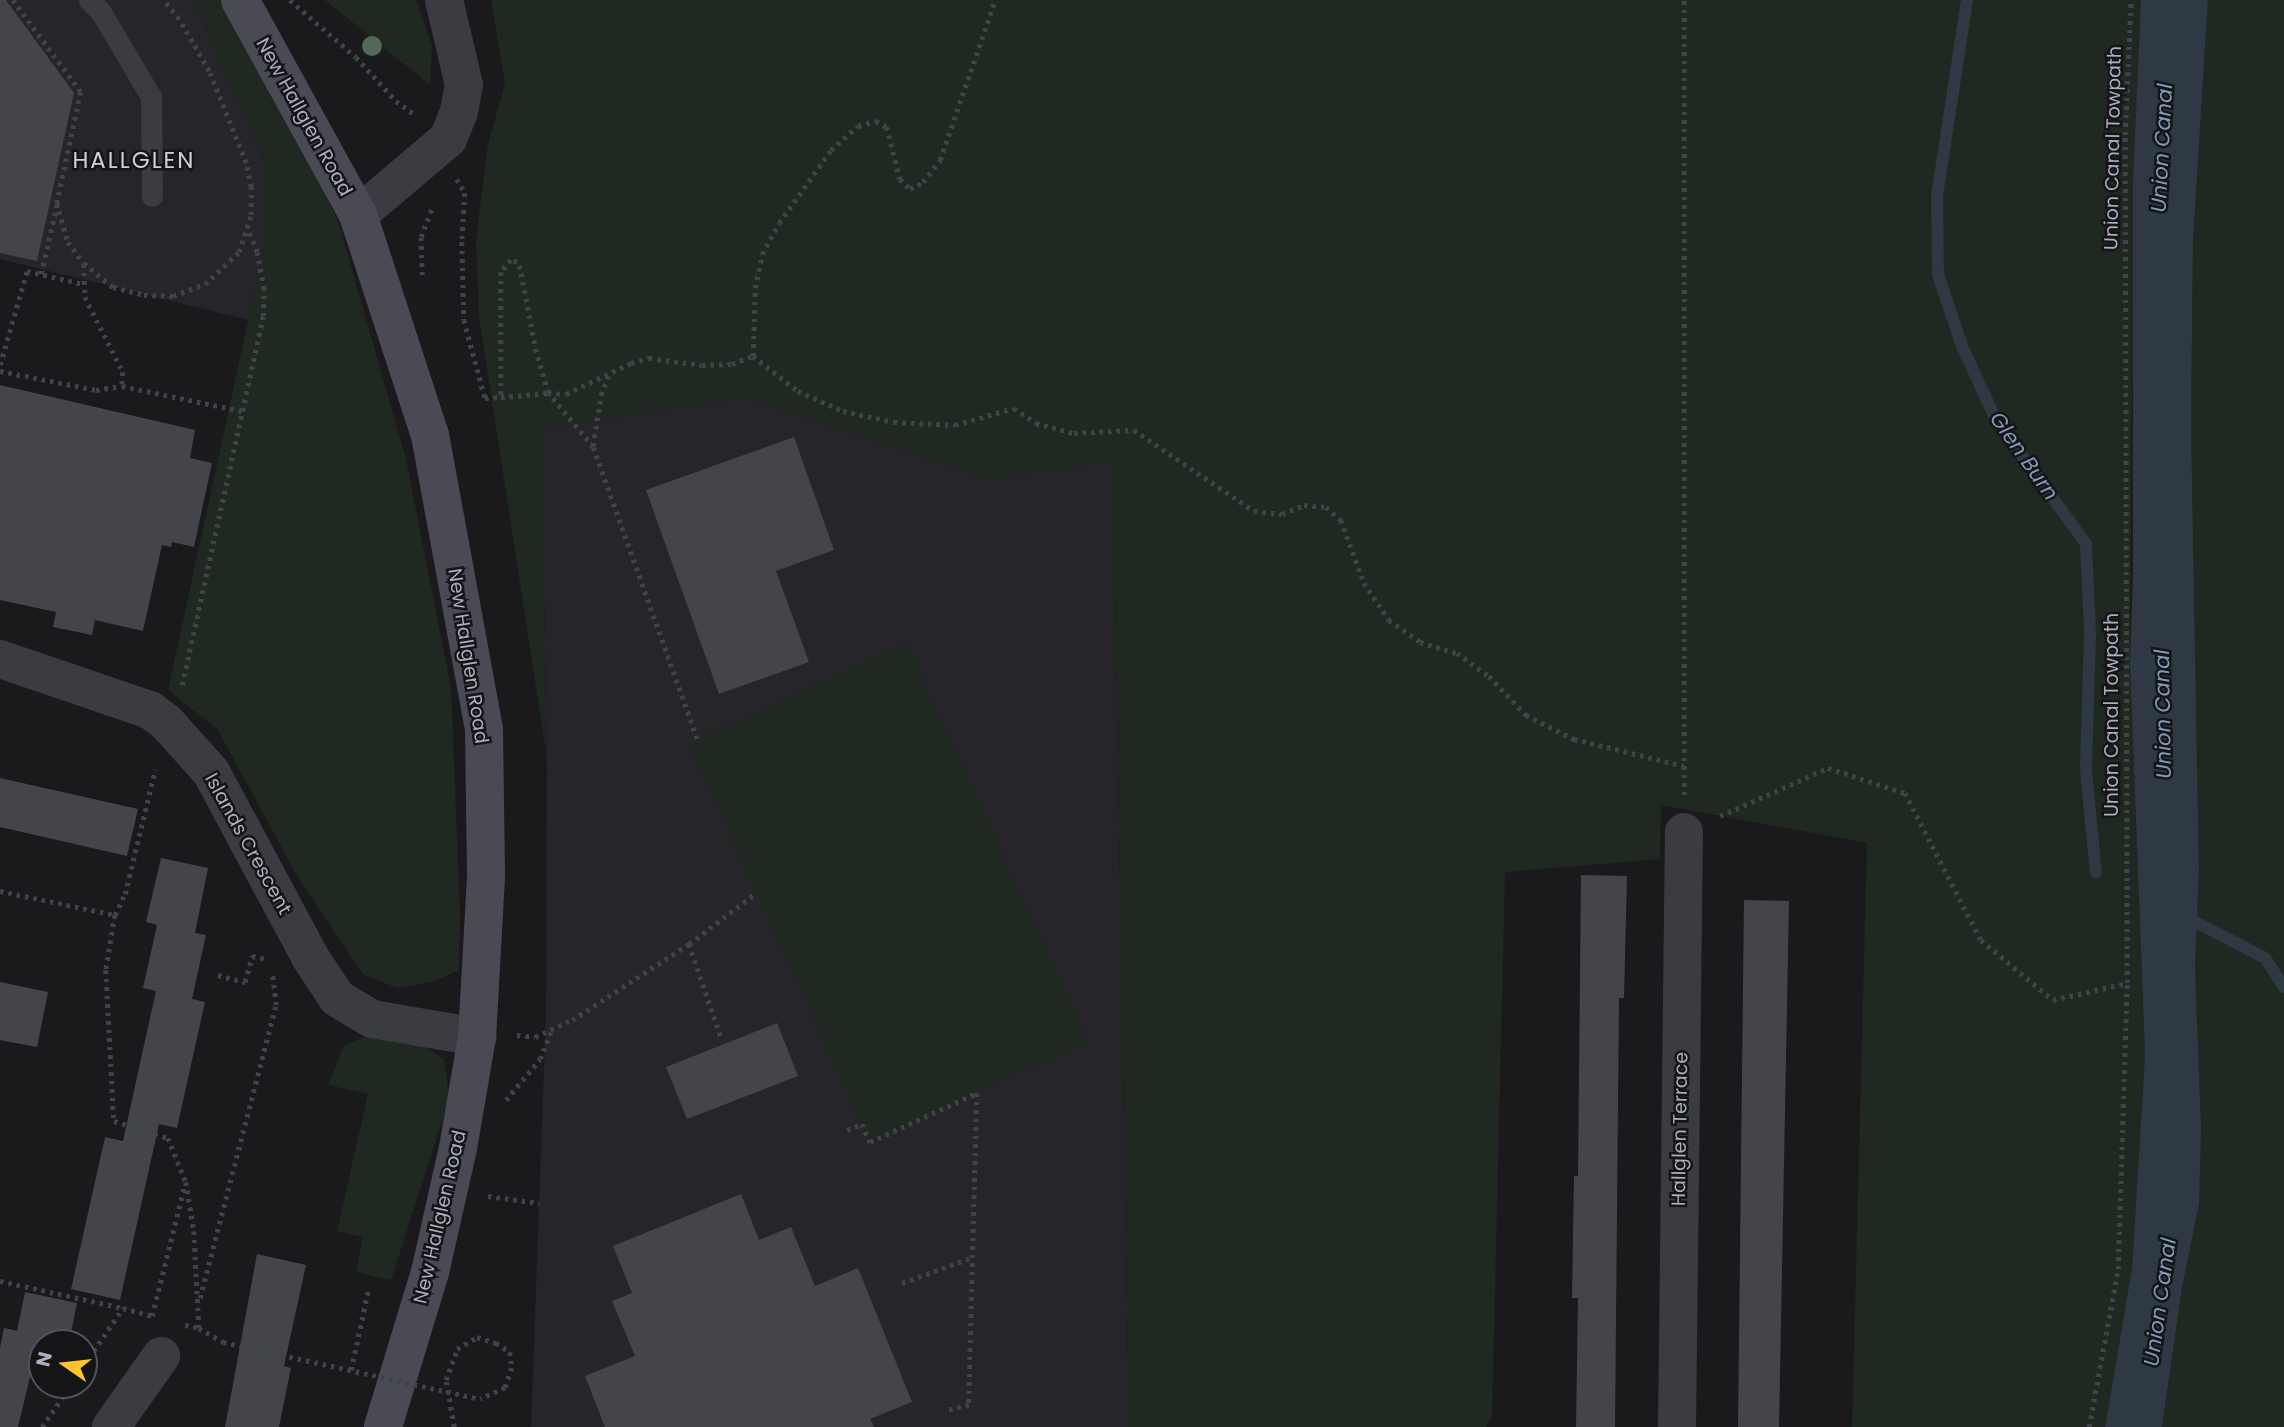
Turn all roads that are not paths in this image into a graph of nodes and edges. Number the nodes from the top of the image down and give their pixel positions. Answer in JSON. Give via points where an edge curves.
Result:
{"nodes":[{"id":1,"x":89,"y":0,"type":"edge"},
{"id":2,"x":240,"y":0,"type":"edge"},
{"id":3,"x":444,"y":0,"type":"edge"},
{"id":4,"x":152,"y":196,"type":"dead end"},
{"id":5,"x":358,"y":215,"type":"junction"},
{"id":6,"x":0,"y":659,"type":"edge"},
{"id":7,"x":1684,"y":832,"type":"road end"},
{"id":8,"x":493,"y":1036,"type":"junction"},
{"id":9,"x":161,"y":1356,"type":"dead end"},
{"id":10,"x":111,"y":1427,"type":"edge"},
{"id":11,"x":383,"y":1427,"type":"edge"},
{"id":12,"x":1677,"y":1427,"type":"edge"}],
"edges":[{"from":1,"to":4,"type":"lane","via":[[101,12],[151,97]]},
{"from":2,"to":5,"type":"street","name":"New Hallglen Road"},
{"from":3,"to":5,"type":"street","via":[[464,85],[459,112],[448,139]]},
{"from":5,"to":8,"type":"street","name":"New Hallglen Road","via":[[430,435],[484,730]]},
{"from":6,"to":8,"type":"street","name":"Islands Crescent","via":[[150,710],[167,723],[211,772],[310,957],[337,998],[372,1019]]},
{"from":7,"to":12,"type":"street","name":"Hallglen Terrace"},
{"from":8,"to":11,"type":"street","name":"New Hallglen Road"},
{"from":9,"to":10,"type":"street"}]}
